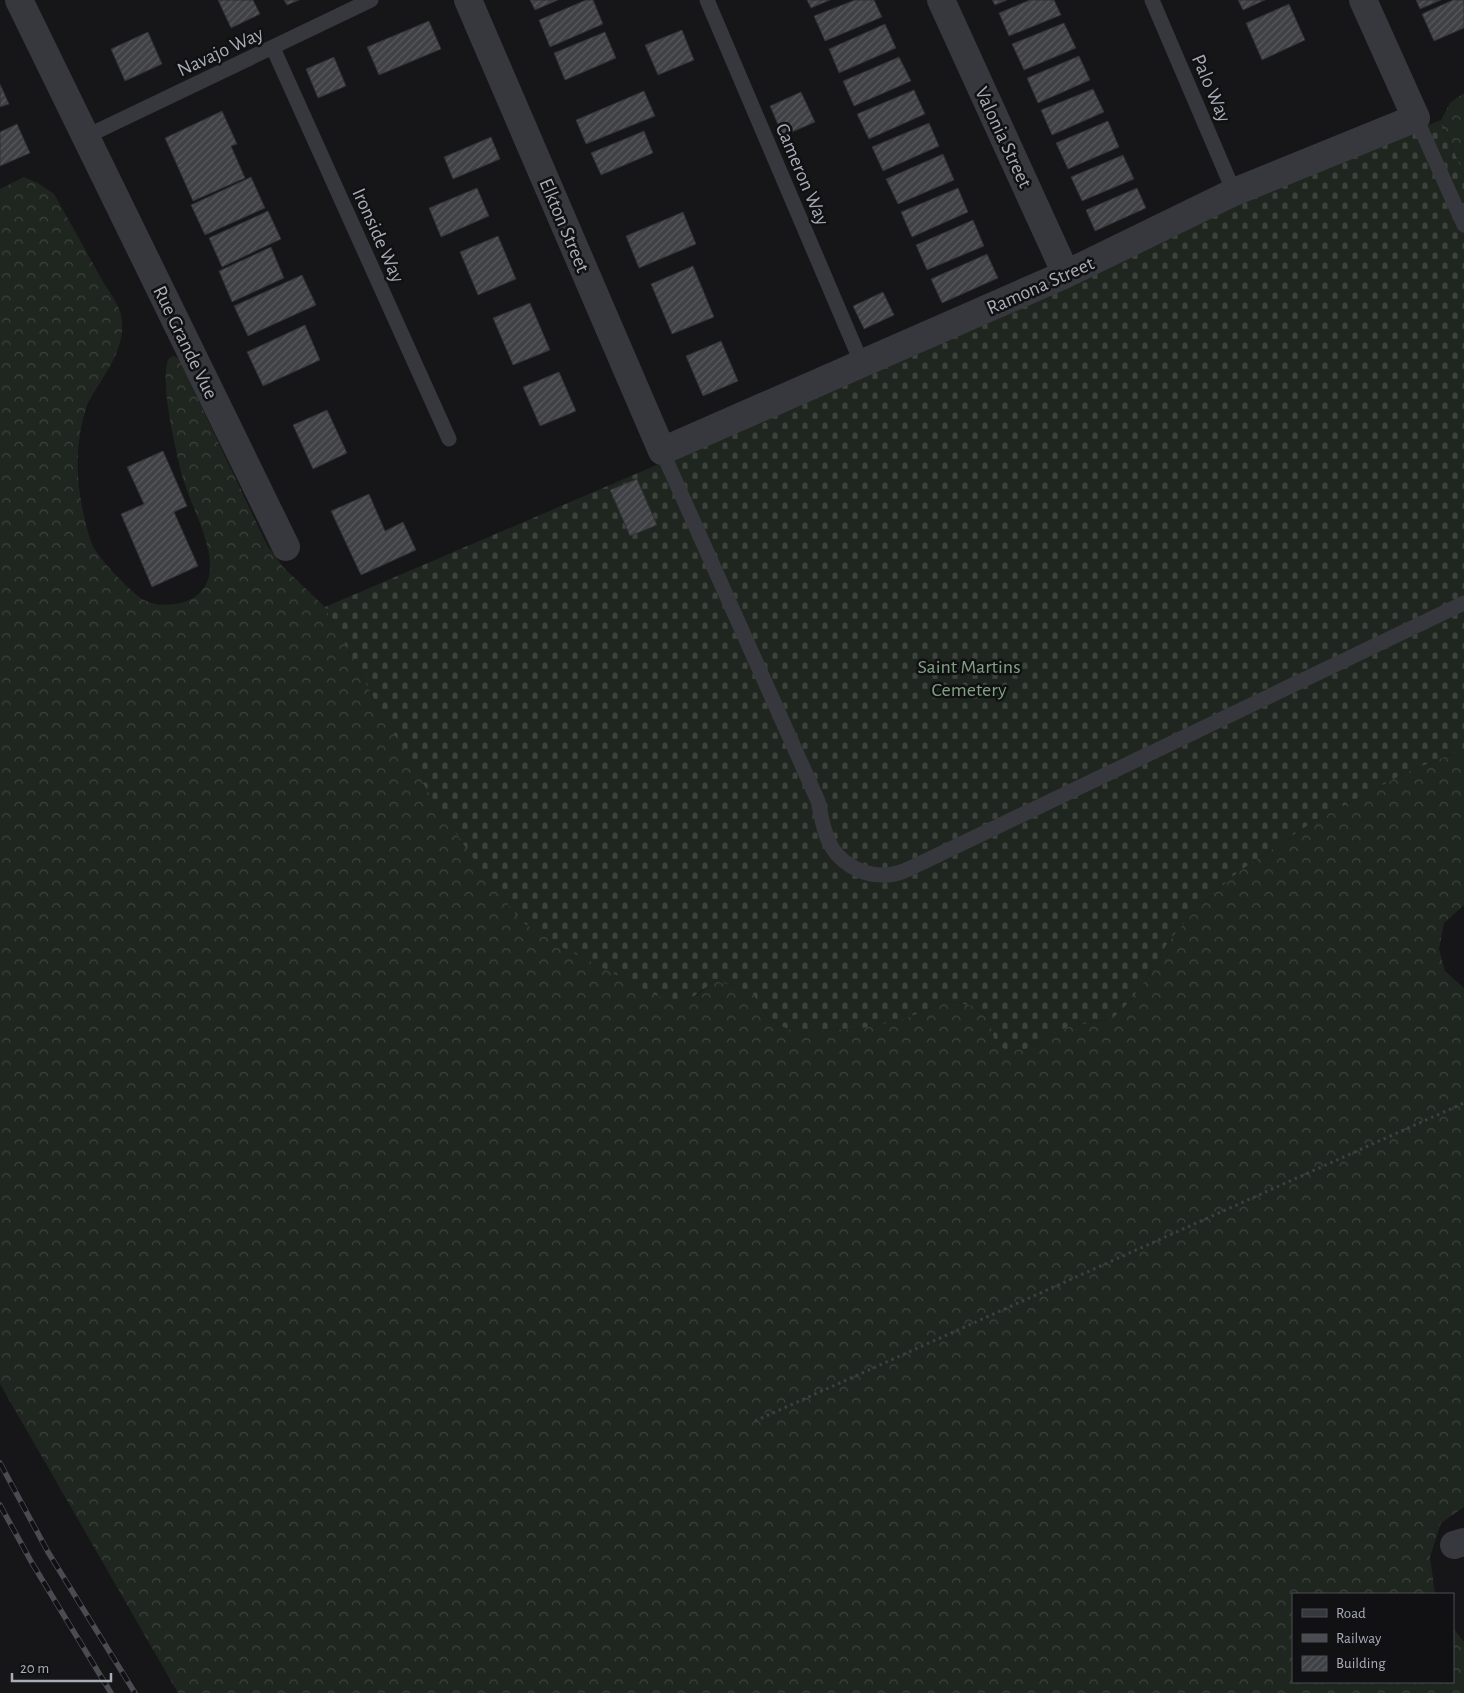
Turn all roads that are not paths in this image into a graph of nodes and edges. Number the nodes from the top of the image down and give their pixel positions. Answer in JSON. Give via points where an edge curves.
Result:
{"nodes":[{"id":1,"x":19,"y":0,"type":"edge"},
{"id":2,"x":371,"y":0,"type":"edge"},
{"id":3,"x":468,"y":0,"type":"edge"},
{"id":4,"x":707,"y":0,"type":"edge"},
{"id":5,"x":941,"y":0,"type":"edge"},
{"id":6,"x":1152,"y":0,"type":"edge"},
{"id":7,"x":1363,"y":0,"type":"edge"},
{"id":8,"x":273,"y":48,"type":"junction"},
{"id":9,"x":1416,"y":118,"type":"junction"},
{"id":10,"x":85,"y":137,"type":"junction"},
{"id":11,"x":1234,"y":192,"type":"junction"},
{"id":12,"x":1464,"y":225,"type":"edge"},
{"id":13,"x":1066,"y":274,"type":"junction"},
{"id":14,"x":862,"y":364,"type":"junction"},
{"id":15,"x":449,"y":439,"type":"dead end"},
{"id":16,"x":662,"y":451,"type":"junction"},
{"id":17,"x":286,"y":547,"type":"dead end"},
{"id":18,"x":1464,"y":603,"type":"edge"}],
"edges":[{"from":1,"to":10,"type":"street","name":"Rue Grande Vue"},
{"from":2,"to":8,"type":"lane","name":"Navajo Way"},
{"from":3,"to":16,"type":"street","name":"Elkton Street"},
{"from":4,"to":14,"type":"lane","name":"Cameron Way"},
{"from":5,"to":13,"type":"street","name":"Valonia Street"},
{"from":6,"to":11,"type":"lane","name":"Palo Way"},
{"from":7,"to":9,"type":"street"},
{"from":8,"to":10,"type":"lane","name":"Navajo Way"},
{"from":8,"to":15,"type":"lane","name":"Ironside Way"},
{"from":9,"to":11,"type":"street","name":"Ramona Street"},
{"from":9,"to":12,"type":"lane"},
{"from":10,"to":17,"type":"street","name":"Rue Grande Vue"},
{"from":11,"to":13,"type":"street","name":"Ramona Street"},
{"from":13,"to":14,"type":"street","name":"Ramona Street"},
{"from":14,"to":16,"type":"street","name":"Ramona Street"},
{"from":16,"to":18,"type":"lane","via":[[818,801],[829,842],[838,856],[866,873],[900,873]]}]}
